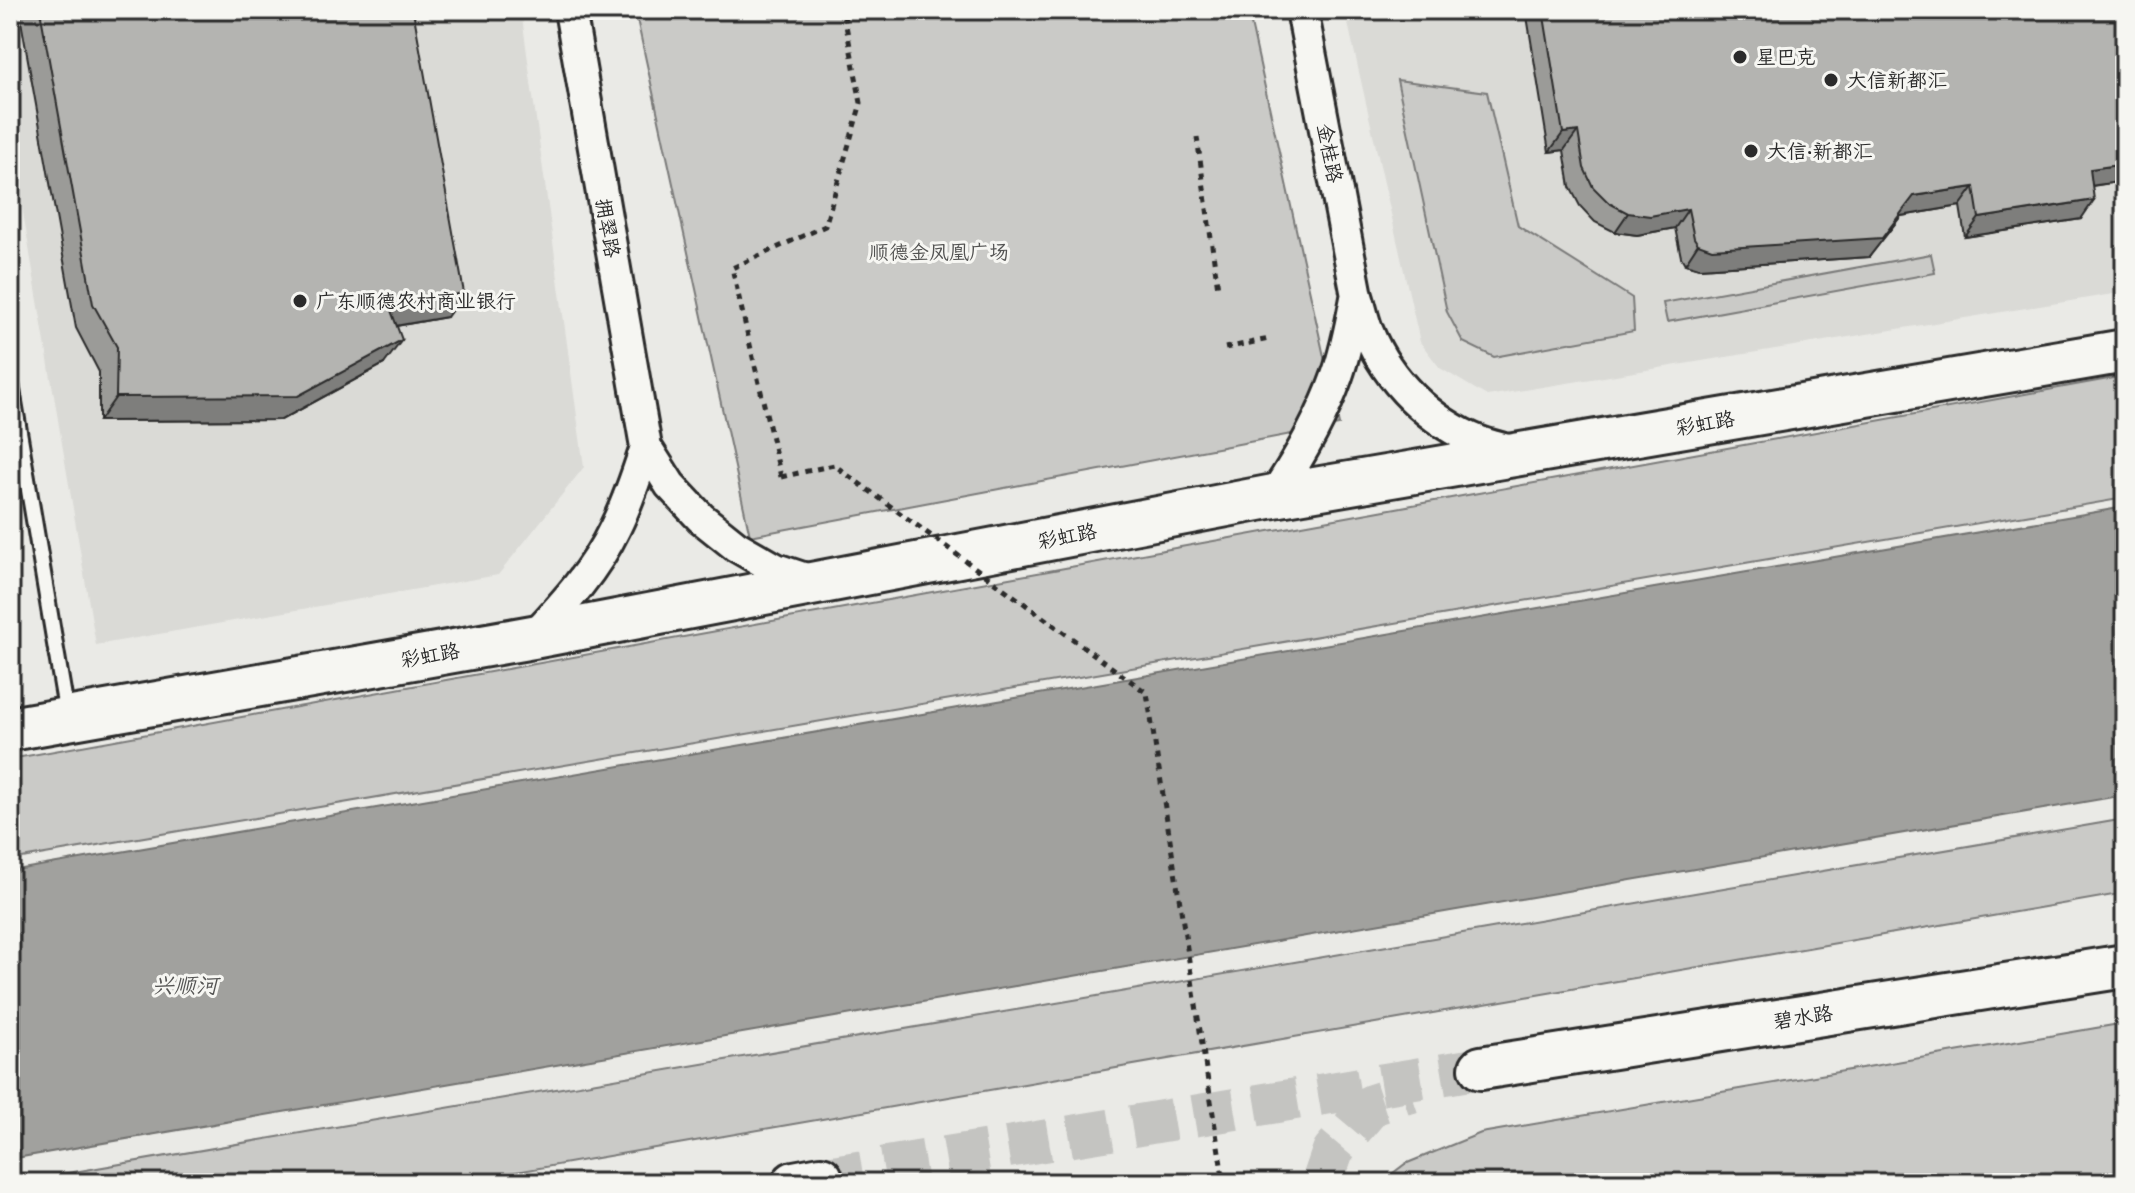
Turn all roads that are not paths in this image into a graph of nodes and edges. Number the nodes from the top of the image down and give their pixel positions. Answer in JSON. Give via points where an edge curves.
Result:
{"nodes":[{"id":1,"x":570,"y":10,"type":"edge"},
{"id":2,"x":1302,"y":10,"type":"edge"},
{"id":3,"x":1357,"y":296,"type":"junction"},
{"id":4,"x":2125,"y":351,"type":"edge"},
{"id":5,"x":10,"y":378,"type":"edge"},
{"id":6,"x":646,"y":447,"type":"junction"},
{"id":7,"x":1522,"y":454,"type":"junction"},
{"id":8,"x":1274,"y":496,"type":"junction"},
{"id":9,"x":819,"y":584,"type":"junction"},
{"id":10,"x":533,"y":637,"type":"junction"},
{"id":11,"x":68,"y":719,"type":"junction"},
{"id":12,"x":10,"y":729,"type":"edge"},
{"id":13,"x":2125,"y":966,"type":"edge"},
{"id":14,"x":1481,"y":1068,"type":"tunnel mouth"}],
"edges":[{"from":1,"to":6,"type":"street","name":"拥翠路"},
{"from":2,"to":3,"type":"street","name":"金桂路"},
{"from":3,"to":7,"type":"street","name":"金桂路","via":[[1385,365],[1408,394],[1442,422],[1480,442]]},
{"from":3,"to":8,"type":"street","name":"金桂路","via":[[1322,414]]},
{"from":4,"to":7,"type":"main road","name":"彩虹路"},
{"from":5,"to":11,"type":"lane"},
{"from":6,"to":9,"type":"street","name":"拥翠路","via":[[670,485],[736,546],[776,569]]},
{"from":6,"to":10,"type":"street","name":"拥翠路","via":[[614,531],[591,569]]},
{"from":7,"to":8,"type":"main road","name":"彩虹路"},
{"from":8,"to":9,"type":"main road","name":"彩虹路"},
{"from":9,"to":10,"type":"main road","name":"彩虹路"},
{"from":10,"to":11,"type":"main road","name":"彩虹路"},
{"from":11,"to":12,"type":"main road","name":"彩虹路"},
{"from":13,"to":14,"type":"main road","name":"碧水路"}]}
